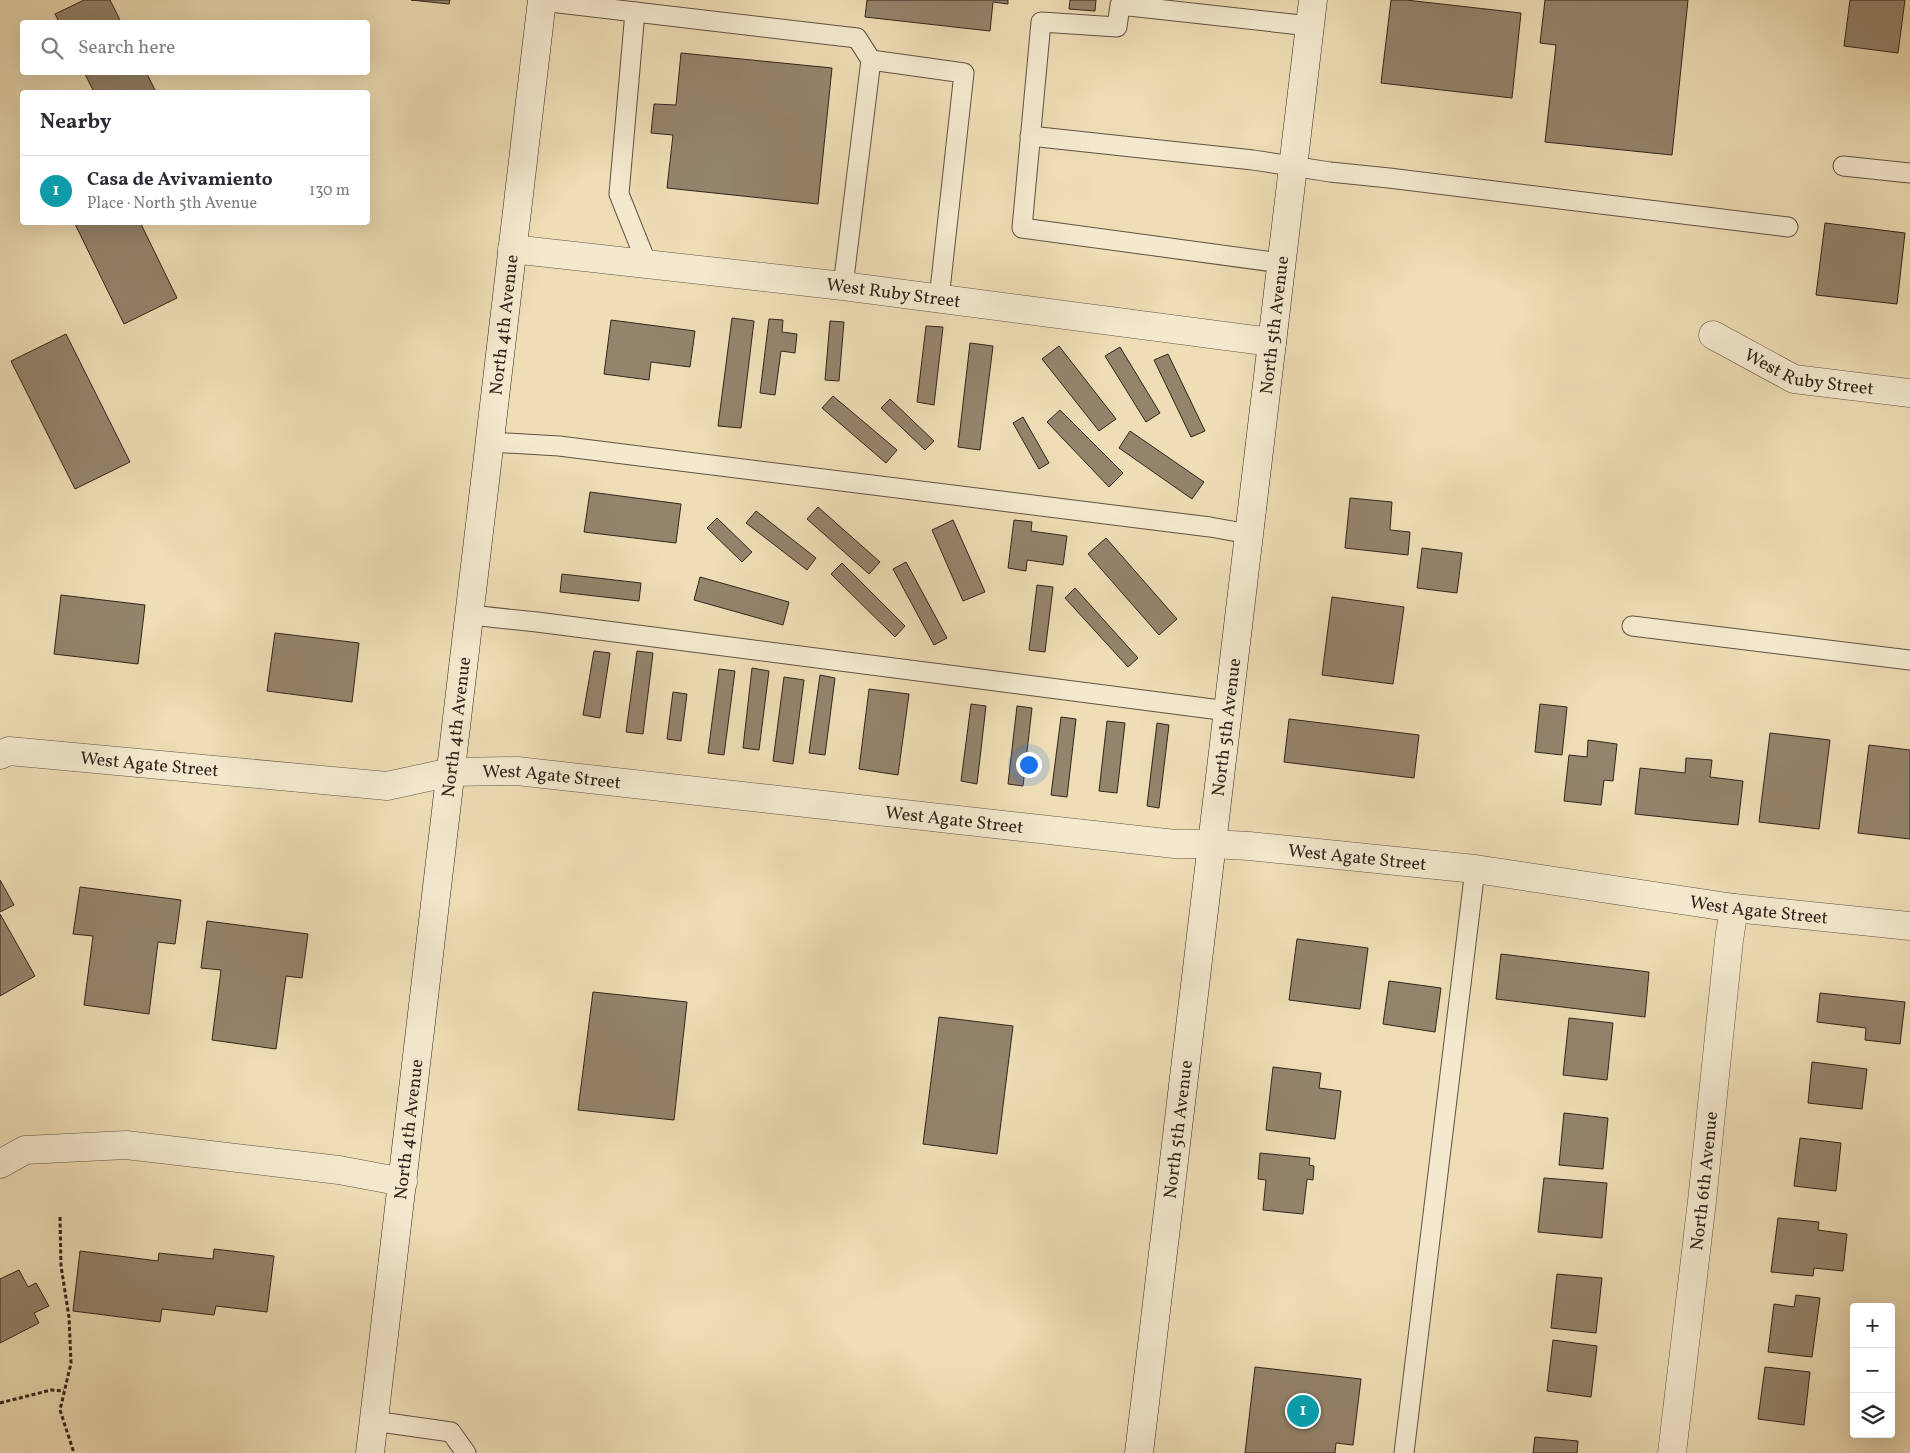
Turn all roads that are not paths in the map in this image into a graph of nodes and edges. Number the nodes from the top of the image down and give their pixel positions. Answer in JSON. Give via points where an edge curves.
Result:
{"nodes":[{"id":1,"x":542,"y":0,"type":"edge"},
{"id":2,"x":635,"y":12,"type":"junction"},
{"id":3,"x":1311,"y":13,"type":"edge"},
{"id":4,"x":871,"y":60,"type":"junction"},
{"id":5,"x":1030,"y":136,"type":"junction"},
{"id":6,"x":1293,"y":166,"type":"junction"},
{"id":7,"x":1842,"y":166,"type":"dead end"},
{"id":8,"x":1910,"y":173,"type":"edge"},
{"id":9,"x":1788,"y":227,"type":"dead end"},
{"id":10,"x":512,"y":249,"type":"junction"},
{"id":11,"x":1281,"y":262,"type":"junction"},
{"id":12,"x":647,"y":264,"type":"junction"},
{"id":13,"x":843,"y":286,"type":"junction"},
{"id":14,"x":939,"y":299,"type":"junction"},
{"id":15,"x":1713,"y":335,"type":"dead end"},
{"id":16,"x":1272,"y":342,"type":"junction"},
{"id":17,"x":1910,"y":393,"type":"edge"},
{"id":18,"x":490,"y":442,"type":"junction"},
{"id":19,"x":1249,"y":534,"type":"junction"},
{"id":20,"x":470,"y":614,"type":"junction"},
{"id":21,"x":1632,"y":626,"type":"dead end"},
{"id":22,"x":1910,"y":660,"type":"edge"},
{"id":23,"x":1228,"y":711,"type":"junction"},
{"id":24,"x":0,"y":755,"type":"edge"},
{"id":25,"x":451,"y":772,"type":"junction"},
{"id":26,"x":1212,"y":844,"type":"junction"},
{"id":27,"x":1475,"y":869,"type":"junction"},
{"id":28,"x":1734,"y":908,"type":"junction"},
{"id":29,"x":1910,"y":926,"type":"edge"},
{"id":30,"x":0,"y":1164,"type":"edge"},
{"id":31,"x":402,"y":1182,"type":"junction"},
{"id":32,"x":373,"y":1421,"type":"junction"},
{"id":33,"x":370,"y":1453,"type":"edge"},
{"id":34,"x":466,"y":1453,"type":"edge"},
{"id":35,"x":1139,"y":1453,"type":"edge"},
{"id":36,"x":1404,"y":1453,"type":"edge"},
{"id":37,"x":1672,"y":1453,"type":"edge"}],
"edges":[{"from":1,"to":2,"type":"lane"},
{"from":1,"to":10,"type":"street","name":"North 4th Avenue"},
{"from":2,"to":4,"type":"lane","via":[[857,38]]},
{"from":2,"to":12,"type":"lane","via":[[619,194]]},
{"from":3,"to":5,"type":"lane","via":[[1120,5],[1117,27],[1041,22]]},
{"from":3,"to":6,"type":"street","name":"North 5th Avenue"},
{"from":4,"to":13,"type":"lane"},
{"from":4,"to":14,"type":"lane","via":[[964,73]]},
{"from":5,"to":6,"type":"lane"},
{"from":5,"to":11,"type":"lane","via":[[1022,228]]},
{"from":6,"to":9,"type":"lane"},
{"from":6,"to":11,"type":"street","name":"North 5th Avenue"},
{"from":7,"to":8,"type":"lane"},
{"from":10,"to":12,"type":"street","name":"West Ruby Street"},
{"from":10,"to":18,"type":"street","name":"North 4th Avenue"},
{"from":11,"to":16,"type":"street","name":"North 5th Avenue"},
{"from":12,"to":13,"type":"street","name":"West Ruby Street"},
{"from":13,"to":14,"type":"street","name":"West Ruby Street"},
{"from":14,"to":16,"type":"street","name":"West Ruby Street"},
{"from":15,"to":17,"type":"street","name":"West Ruby Street","via":[[1794,379]]},
{"from":16,"to":19,"type":"street","name":"North 5th Avenue"},
{"from":18,"to":19,"type":"lane","via":[[579,449]]},
{"from":18,"to":20,"type":"street","name":"North 4th Avenue"},
{"from":19,"to":23,"type":"street","name":"North 5th Avenue"},
{"from":20,"to":23,"type":"lane"},
{"from":20,"to":25,"type":"street","name":"North 4th Avenue"},
{"from":21,"to":22,"type":"lane"},
{"from":23,"to":26,"type":"street","name":"North 5th Avenue"},
{"from":24,"to":25,"type":"street","name":"West Agate Street","via":[[9,751],[387,786]]},
{"from":25,"to":26,"type":"street","name":"West Agate Street","via":[[517,771],[1175,844]]},
{"from":25,"to":31,"type":"street","name":"North 4th Avenue"},
{"from":26,"to":27,"type":"street","name":"West Agate Street"},
{"from":26,"to":35,"type":"street","name":"North 5th Avenue"},
{"from":27,"to":28,"type":"street","name":"West Agate Street"},
{"from":27,"to":36,"type":"lane"},
{"from":28,"to":29,"type":"street","name":"West Agate Street"},
{"from":28,"to":37,"type":"street","name":"North 6th Avenue"},
{"from":30,"to":31,"type":"street","via":[[25,1150],[126,1145],[339,1170]]},
{"from":31,"to":32,"type":"street","name":"North 4th Avenue"},
{"from":32,"to":33,"type":"street","name":"North 4th Avenue"},
{"from":32,"to":34,"type":"lane","via":[[450,1432]]}]}
